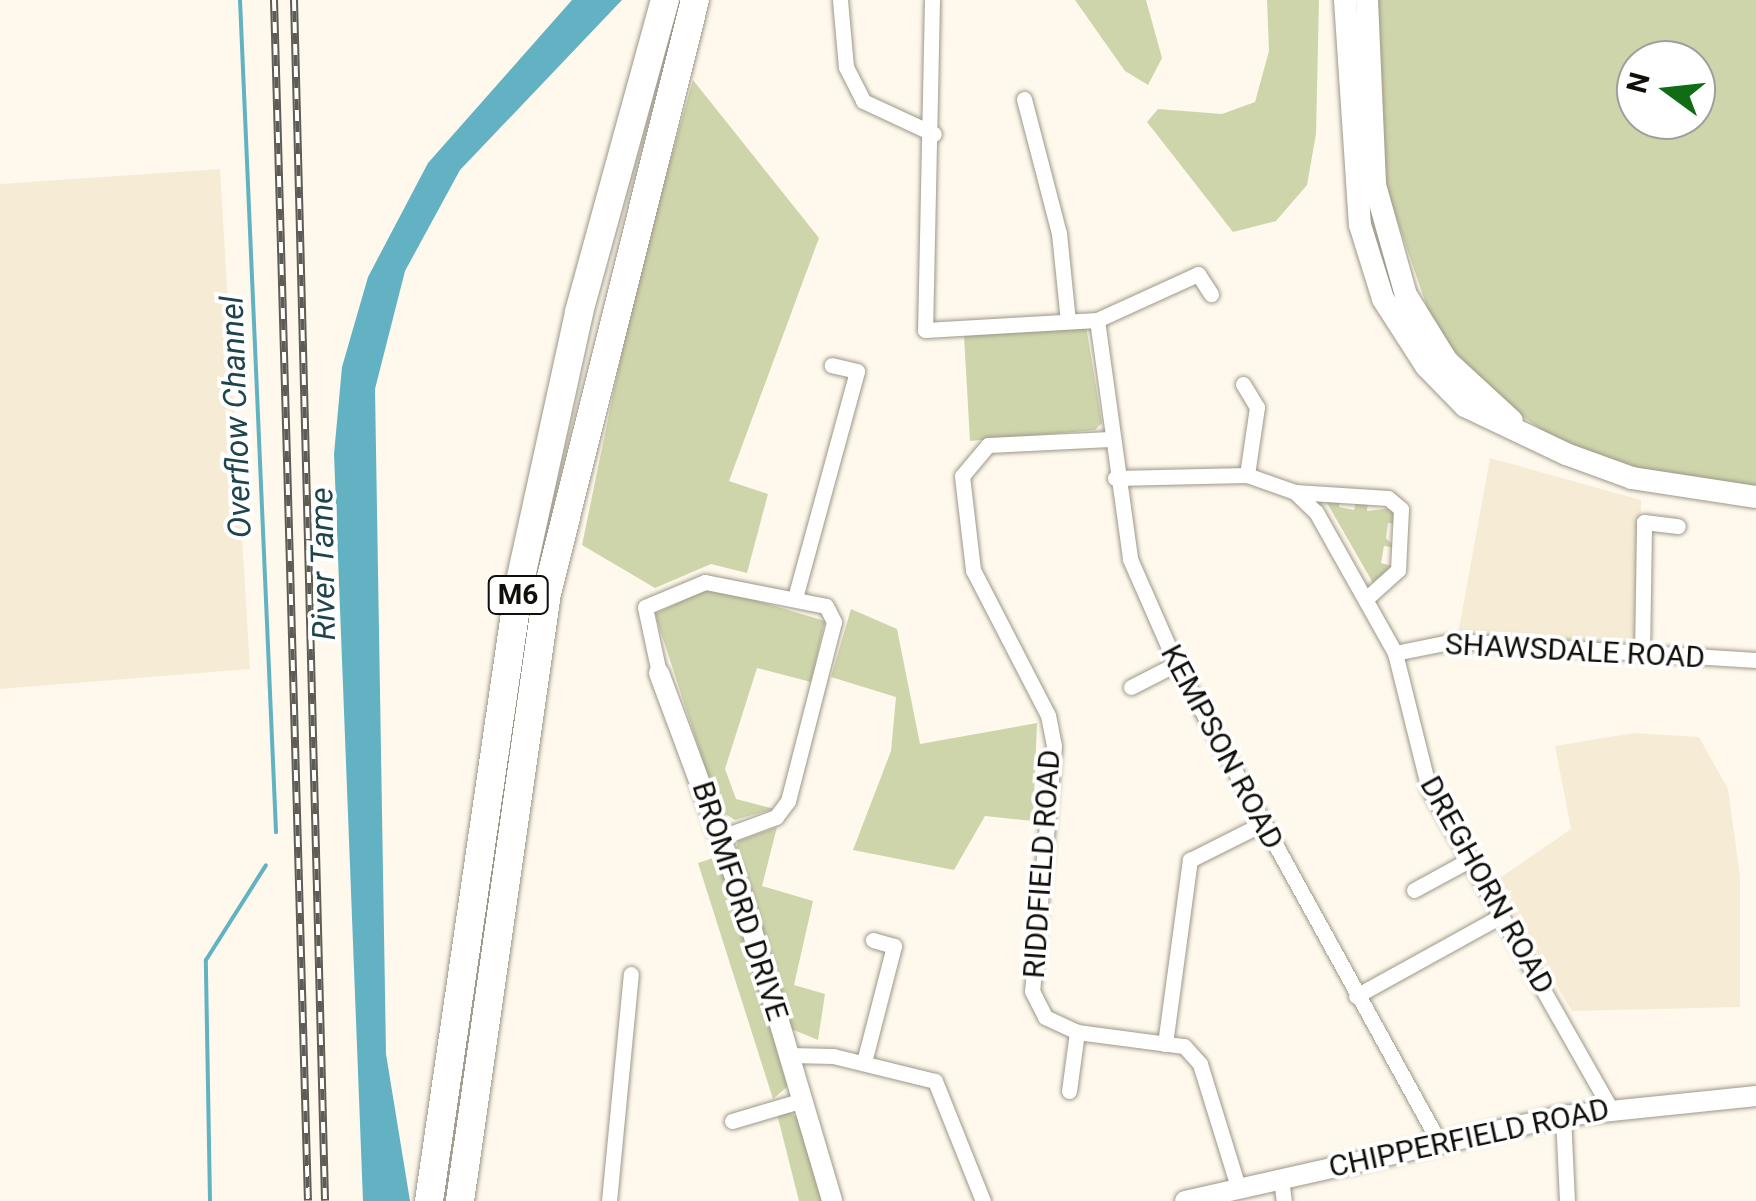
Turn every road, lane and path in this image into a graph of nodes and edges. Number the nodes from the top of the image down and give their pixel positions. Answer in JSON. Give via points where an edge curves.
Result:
{"nodes":[{"id":1,"x":665,"y":0,"type":"edge"},
{"id":2,"x":694,"y":0,"type":"edge"},
{"id":3,"x":840,"y":0,"type":"edge"},
{"id":4,"x":932,"y":0,"type":"edge"},
{"id":5,"x":1344,"y":0,"type":"edge"},
{"id":6,"x":1367,"y":0,"type":"edge"},
{"id":7,"x":1024,"y":100,"type":"dead end"},
{"id":8,"x":934,"y":134,"type":"junction"},
{"id":9,"x":1211,"y":294,"type":"dead end"},
{"id":10,"x":1068,"y":320,"type":"junction"},
{"id":11,"x":1097,"y":320,"type":"junction"},
{"id":12,"x":832,"y":365,"type":"dead end"},
{"id":13,"x":1243,"y":384,"type":"dead end"},
{"id":14,"x":1526,"y":433,"type":"junction"},
{"id":15,"x":1110,"y":439,"type":"junction"},
{"id":16,"x":1247,"y":474,"type":"junction"},
{"id":17,"x":1115,"y":478,"type":"junction"},
{"id":18,"x":1295,"y":492,"type":"junction"},
{"id":19,"x":1756,"y":497,"type":"edge"},
{"id":20,"x":1678,"y":526,"type":"dead end"},
{"id":21,"x":1368,"y":597,"type":"junction"},
{"id":22,"x":795,"y":598,"type":"junction"},
{"id":23,"x":1395,"y":653,"type":"junction"},
{"id":24,"x":1642,"y":654,"type":"junction"},
{"id":25,"x":1756,"y":660,"type":"edge"},
{"id":26,"x":1176,"y":664,"type":"junction"},
{"id":27,"x":659,"y":673,"type":"joint"},
{"id":28,"x":1132,"y":687,"type":"dead end"},
{"id":29,"x":1262,"y":824,"type":"junction"},
{"id":30,"x":722,"y":837,"type":"junction"},
{"id":31,"x":1470,"y":860,"type":"junction"},
{"id":32,"x":1414,"y":890,"type":"dead end"},
{"id":33,"x":1501,"y":916,"type":"junction"},
{"id":34,"x":874,"y":940,"type":"dead end"},
{"id":35,"x":624,"y":983,"type":"dead end"},
{"id":36,"x":1356,"y":996,"type":"junction"},
{"id":37,"x":1077,"y":1032,"type":"junction"},
{"id":38,"x":1165,"y":1044,"type":"junction"},
{"id":39,"x":790,"y":1055,"type":"junction"},
{"id":40,"x":864,"y":1062,"type":"junction"},
{"id":41,"x":1069,"y":1092,"type":"dead end"},
{"id":42,"x":1756,"y":1096,"type":"edge"},
{"id":43,"x":803,"y":1100,"type":"junction"},
{"id":44,"x":1610,"y":1108,"type":"junction"},
{"id":45,"x":1563,"y":1116,"type":"junction"},
{"id":46,"x":732,"y":1121,"type":"dead end"},
{"id":47,"x":1439,"y":1142,"type":"junction"},
{"id":48,"x":1281,"y":1178,"type":"junction"},
{"id":49,"x":1238,"y":1187,"type":"junction"},
{"id":50,"x":429,"y":1201,"type":"edge"},
{"id":51,"x":460,"y":1201,"type":"edge"},
{"id":52,"x":609,"y":1201,"type":"edge"},
{"id":53,"x":832,"y":1201,"type":"edge"},
{"id":54,"x":983,"y":1201,"type":"edge"},
{"id":55,"x":1185,"y":1201,"type":"edge"},
{"id":56,"x":1284,"y":1201,"type":"edge"},
{"id":57,"x":1567,"y":1201,"type":"edge"}],
"edges":[{"from":1,"to":50,"type":"highway","number":"M6","via":[[579,312],[519,586]]},
{"from":2,"to":51,"type":"highway","number":"M6","via":[[547,594]]},
{"from":3,"to":8,"type":"street","via":[[846,66],[863,102]]},
{"from":4,"to":8,"type":"street"},
{"from":5,"to":14,"type":"main road","via":[[1353,187],[1376,282],[1398,328],[1466,406]]},
{"from":6,"to":14,"type":"main road","via":[[1374,172],[1406,295],[1447,362]]},
{"from":7,"to":10,"type":"street","via":[[1059,233]]},
{"from":8,"to":10,"type":"street","via":[[925,330]]},
{"from":9,"to":11,"type":"street","via":[[1198,274]]},
{"from":10,"to":11,"type":"street"},
{"from":11,"to":15,"type":"street","name":"KEMPSON ROAD"},
{"from":12,"to":22,"type":"street","via":[[857,371]]},
{"from":13,"to":16,"type":"street","via":[[1257,407]]},
{"from":14,"to":19,"type":"main road","via":[[1632,478]]},
{"from":15,"to":17,"type":"street","name":"KEMPSON ROAD"},
{"from":15,"to":37,"type":"street","name":"RIDDFIELD ROAD","via":[[988,445],[970,458],[961,497],[972,570],[1048,716],[1032,991],[1045,1016]]},
{"from":16,"to":17,"type":"street"},
{"from":16,"to":18,"type":"street"},
{"from":17,"to":26,"type":"street","name":"KEMPSON ROAD","via":[[1130,558]]},
{"from":18,"to":21,"type":"street","name":"DREGHORN ROAD"},
{"from":18,"to":21,"type":"street","via":[[1388,498],[1401,508],[1398,570]]},
{"from":20,"to":24,"type":"street","via":[[1644,522]]},
{"from":21,"to":23,"type":"street","name":"DREGHORN ROAD"},
{"from":22,"to":27,"type":"street","name":"BROMFORD DRIVE","via":[[726,581],[648,604]]},
{"from":22,"to":30,"type":"street","via":[[826,606],[834,622],[788,801],[776,817]]},
{"from":23,"to":24,"type":"street","name":"SHAWSDALE ROAD","via":[[1454,641]]},
{"from":23,"to":31,"type":"street","name":"DREGHORN ROAD","via":[[1424,777]]},
{"from":24,"to":25,"type":"street","name":"SHAWSDALE ROAD"},
{"from":26,"to":28,"type":"street"},
{"from":26,"to":29,"type":"street","name":"KEMPSON ROAD"},
{"from":27,"to":30,"type":"street","name":"BROMFORD DRIVE"},
{"from":29,"to":36,"type":"street","name":"KEMPSON ROAD"},
{"from":29,"to":38,"type":"street","via":[[1190,860]]},
{"from":30,"to":39,"type":"street","name":"BROMFORD DRIVE"},
{"from":31,"to":32,"type":"street"},
{"from":31,"to":33,"type":"street","name":"DREGHORN ROAD"},
{"from":33,"to":36,"type":"street"},
{"from":33,"to":44,"type":"street","name":"DREGHORN ROAD"},
{"from":34,"to":40,"type":"street","via":[[894,946]]},
{"from":35,"to":52,"type":"street"},
{"from":36,"to":47,"type":"street","name":"KEMPSON ROAD"},
{"from":37,"to":38,"type":"street","name":"RIDDFIELD ROAD"},
{"from":37,"to":41,"type":"street"},
{"from":38,"to":49,"type":"street","name":"RIDDFIELD ROAD","via":[[1184,1046],[1200,1064]]},
{"from":39,"to":40,"type":"street"},
{"from":39,"to":43,"type":"street","name":"BROMFORD DRIVE"},
{"from":40,"to":54,"type":"street","via":[[935,1082],[948,1099],[948,1125]]},
{"from":42,"to":44,"type":"street","name":"CHIPPERFIELD ROAD"},
{"from":43,"to":46,"type":"street"},
{"from":43,"to":53,"type":"street","name":"BROMFORD DRIVE"},
{"from":44,"to":45,"type":"street","name":"CHIPPERFIELD ROAD"},
{"from":45,"to":47,"type":"street","name":"CHIPPERFIELD ROAD"},
{"from":45,"to":57,"type":"street"},
{"from":47,"to":48,"type":"street","name":"CHIPPERFIELD ROAD"},
{"from":48,"to":49,"type":"street","name":"CHIPPERFIELD ROAD"},
{"from":48,"to":56,"type":"street"},
{"from":49,"to":55,"type":"street","name":"CHIPPERFIELD ROAD"}]}
